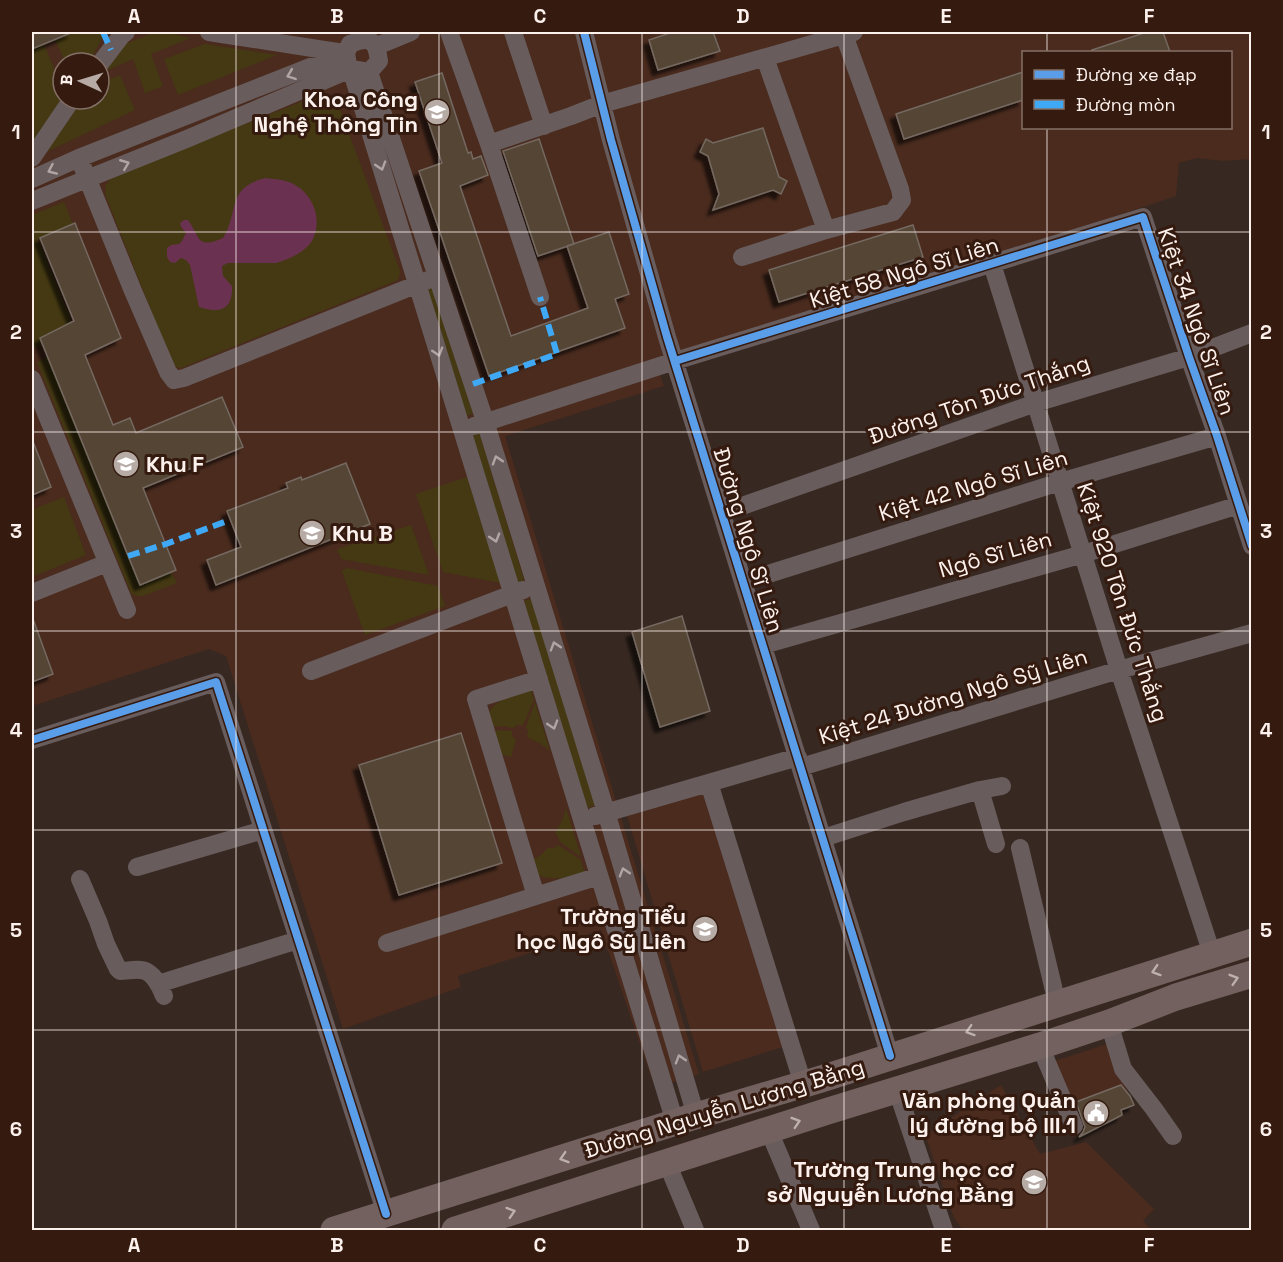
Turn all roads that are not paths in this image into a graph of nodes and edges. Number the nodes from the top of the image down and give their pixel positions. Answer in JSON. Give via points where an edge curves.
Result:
{"nodes":[{"id":1,"x":126,"y":32,"type":"edge"},
{"id":2,"x":209,"y":32,"type":"edge"},
{"id":3,"x":411,"y":32,"type":"edge"},
{"id":4,"x":449,"y":32,"type":"edge"},
{"id":5,"x":513,"y":32,"type":"edge"},
{"id":6,"x":584,"y":32,"type":"edge"},
{"id":7,"x":849,"y":33,"type":"edge"},
{"id":8,"x":365,"y":39,"type":"edge"},
{"id":9,"x":109,"y":51,"type":"edge"},
{"id":10,"x":765,"y":58,"type":"junction"},
{"id":11,"x":355,"y":65,"type":"junction"},
{"id":12,"x":603,"y":104,"type":"junction"},
{"id":13,"x":64,"y":111,"type":"edge"},
{"id":14,"x":544,"y":126,"type":"junction"},
{"id":15,"x":489,"y":144,"type":"junction"},
{"id":16,"x":32,"y":158,"type":"edge"},
{"id":17,"x":79,"y":158,"type":"junction"},
{"id":18,"x":32,"y":179,"type":"edge"},
{"id":19,"x":87,"y":179,"type":"junction"},
{"id":20,"x":32,"y":201,"type":"edge"},
{"id":21,"x":1143,"y":217,"type":"joint"},
{"id":22,"x":826,"y":230,"type":"junction"},
{"id":23,"x":742,"y":257,"type":"dead end"},
{"id":24,"x":992,"y":264,"type":"junction"},
{"id":25,"x":438,"y":277,"type":"junction"},
{"id":26,"x":417,"y":284,"type":"junction"},
{"id":27,"x":540,"y":297,"type":"dead end"},
{"id":28,"x":1251,"y":333,"type":"edge"},
{"id":29,"x":1189,"y":357,"type":"junction"},
{"id":30,"x":675,"y":361,"type":"junction"},
{"id":31,"x":32,"y":379,"type":"edge"},
{"id":32,"x":1036,"y":403,"type":"junction"},
{"id":33,"x":485,"y":421,"type":"junction"},
{"id":34,"x":462,"y":430,"type":"junction"},
{"id":35,"x":1217,"y":436,"type":"junction"},
{"id":36,"x":1060,"y":482,"type":"junction"},
{"id":37,"x":1239,"y":505,"type":"junction"},
{"id":38,"x":722,"y":513,"type":"junction"},
{"id":39,"x":1251,"y":546,"type":"edge"},
{"id":40,"x":1083,"y":554,"type":"junction"},
{"id":41,"x":107,"y":563,"type":"junction"},
{"id":42,"x":743,"y":582,"type":"junction"},
{"id":43,"x":537,"y":587,"type":"junction"},
{"id":44,"x":32,"y":593,"type":"edge"},
{"id":45,"x":512,"y":594,"type":"junction"},
{"id":46,"x":128,"y":610,"type":"dead end"},
{"id":47,"x":1251,"y":633,"type":"edge"},
{"id":48,"x":763,"y":645,"type":"junction"},
{"id":49,"x":1119,"y":670,"type":"junction"},
{"id":50,"x":311,"y":671,"type":"dead end"},
{"id":51,"x":539,"y":679,"type":"junction"},
{"id":52,"x":32,"y":740,"type":"edge"},
{"id":53,"x":800,"y":762,"type":"junction"},
{"id":54,"x":709,"y":783,"type":"junction"},
{"id":55,"x":1002,"y":786,"type":"dead end"},
{"id":56,"x":980,"y":789,"type":"junction"},
{"id":57,"x":606,"y":812,"type":"junction"},
{"id":58,"x":582,"y":820,"type":"junction"},
{"id":59,"x":263,"y":830,"type":"junction"},
{"id":60,"x":823,"y":838,"type":"junction"},
{"id":61,"x":996,"y":844,"type":"dead end"},
{"id":62,"x":1020,"y":848,"type":"dead end"},
{"id":63,"x":137,"y":867,"type":"dead end"},
{"id":64,"x":599,"y":876,"type":"junction"},
{"id":65,"x":80,"y":879,"type":"dead end"},
{"id":66,"x":536,"y":896,"type":"junction"},
{"id":67,"x":298,"y":940,"type":"junction"},
{"id":68,"x":1251,"y":942,"type":"edge"},
{"id":69,"x":387,"y":943,"type":"dead end"},
{"id":70,"x":1212,"y":954,"type":"junction"},
{"id":71,"x":1251,"y":974,"type":"edge"},
{"id":72,"x":1057,"y":1003,"type":"junction"},
{"id":73,"x":1109,"y":1023,"type":"junction"},
{"id":74,"x":1040,"y":1046,"type":"junction"},
{"id":75,"x":890,"y":1056,"type":"junction"},
{"id":76,"x":803,"y":1084,"type":"junction"},
{"id":77,"x":897,"y":1090,"type":"junction"},
{"id":78,"x":687,"y":1119,"type":"junction"},
{"id":79,"x":1074,"y":1126,"type":"dead end"},
{"id":80,"x":769,"y":1131,"type":"junction"},
{"id":81,"x":1173,"y":1136,"type":"dead end"},
{"id":82,"x":700,"y":1152,"type":"junction"},
{"id":83,"x":667,"y":1163,"type":"junction"},
{"id":84,"x":386,"y":1214,"type":"junction"},
{"id":85,"x":334,"y":1230,"type":"edge"},
{"id":86,"x":455,"y":1230,"type":"edge"},
{"id":87,"x":695,"y":1230,"type":"edge"},
{"id":88,"x":811,"y":1230,"type":"edge"},
{"id":89,"x":944,"y":1230,"type":"edge"}],
"edges":[{"from":1,"to":9,"type":"street"},
{"from":2,"to":11,"type":"street"},
{"from":3,"to":8,"type":"street"},
{"from":4,"to":15,"type":"street"},
{"from":5,"to":14,"type":"street"},
{"from":6,"to":12,"type":"street","name":"Đường Ngô Sĩ Liên"},
{"from":7,"to":10,"type":"street"},
{"from":7,"to":22,"type":"street","via":[[902,200],[893,212]]},
{"from":8,"to":11,"type":"street","via":[[350,44]]},
{"from":8,"to":11,"type":"street","via":[[379,61]]},
{"from":10,"to":12,"type":"street"},
{"from":10,"to":22,"type":"street"},
{"from":11,"to":17,"type":"street","one_way":true},
{"from":19,"to":11,"type":"street","one_way":true},
{"from":11,"to":25,"type":"street"},
{"from":11,"to":26,"type":"street","one_way":true},
{"from":12,"to":14,"type":"street"},
{"from":12,"to":30,"type":"street","name":"Đường Ngô Sĩ Liên"},
{"from":13,"to":16,"type":"street"},
{"from":14,"to":15,"type":"street"},
{"from":15,"to":27,"type":"street"},
{"from":17,"to":18,"type":"street","one_way":true},
{"from":17,"to":19,"type":"street"},
{"from":19,"to":20,"type":"street"},
{"from":19,"to":26,"type":"street","via":[[174,380]]},
{"from":21,"to":24,"type":"street","name":"Kiệt 58 Ngô Sĩ Liên"},
{"from":21,"to":29,"type":"street","name":"Kiệt 34 Ngô Sĩ Liên"},
{"from":22,"to":23,"type":"street"},
{"from":24,"to":30,"type":"street","name":"Kiệt 58 Ngô Sĩ Liên"},
{"from":24,"to":32,"type":"street","name":"Kiệt 920 Tôn Đức Thắng"},
{"from":25,"to":26,"type":"street"},
{"from":25,"to":33,"type":"street"},
{"from":26,"to":34,"type":"street","one_way":true},
{"from":28,"to":29,"type":"street","name":"Đường Tôn Đức Thắng"},
{"from":29,"to":32,"type":"street","name":"Đường Tôn Đức Thắng"},
{"from":29,"to":35,"type":"street","name":"Kiệt 34 Ngô Sĩ Liên"},
{"from":30,"to":33,"type":"street","name":"Kiệt 58 Ngô Sĩ Liên"},
{"from":30,"to":38,"type":"street","name":"Đường Ngô Sĩ Liên"},
{"from":31,"to":41,"type":"street"},
{"from":32,"to":36,"type":"street","name":"Kiệt 920 Tôn Đức Thắng"},
{"from":32,"to":38,"type":"street","name":"Đường Tôn Đức Thắng"},
{"from":33,"to":34,"type":"street","name":"Kiệt 58 Ngô Sĩ Liên"},
{"from":43,"to":33,"type":"street","one_way":true},
{"from":34,"to":45,"type":"street","one_way":true},
{"from":35,"to":36,"type":"street","name":"Kiệt 42 Ngô Sĩ Liên"},
{"from":35,"to":37,"type":"street","name":"Kiệt 34 Ngô Sĩ Liên"},
{"from":36,"to":40,"type":"street","name":"Kiệt 920 Tôn Đức Thắng"},
{"from":36,"to":42,"type":"street","name":"Kiệt 42 Ngô Sĩ Liên"},
{"from":37,"to":39,"type":"street","name":"Kiệt 34 Ngô Sĩ Liên"},
{"from":37,"to":40,"type":"street","name":"Ngô Sĩ Liên"},
{"from":38,"to":42,"type":"street","name":"Đường Ngô Sĩ Liên"},
{"from":40,"to":48,"type":"street","name":"Ngô Sĩ Liên"},
{"from":40,"to":49,"type":"street","name":"Kiệt 920 Tôn Đức Thắng"},
{"from":41,"to":44,"type":"street"},
{"from":41,"to":46,"type":"street"},
{"from":42,"to":48,"type":"street","name":"Đường Ngô Sĩ Liên"},
{"from":43,"to":45,"type":"street"},
{"from":57,"to":43,"type":"street","one_way":true},
{"from":45,"to":50,"type":"street"},
{"from":45,"to":51,"type":"street"},
{"from":47,"to":49,"type":"street","name":"Kiệt 24 Đường Ngô Sỹ Liên"},
{"from":48,"to":53,"type":"street","name":"Đường Ngô Sĩ Liên"},
{"from":49,"to":53,"type":"street","name":"Kiệt 24 Đường Ngô Sỹ Liên"},
{"from":49,"to":70,"type":"street","name":"Kiệt 920 Tôn Đức Thắng"},
{"from":51,"to":58,"type":"street","one_way":true},
{"from":51,"to":66,"type":"street","via":[[476,699]]},
{"from":52,"to":59,"type":"street","via":[[216,682]]},
{"from":53,"to":54,"type":"street","name":"Kiệt 24 Đường Ngô Sỹ Liên"},
{"from":53,"to":60,"type":"street","name":"Đường Ngô Sĩ Liên"},
{"from":54,"to":57,"type":"street","name":"Kiệt 24 Đường Ngô Sỹ Liên"},
{"from":54,"to":76,"type":"street"},
{"from":55,"to":56,"type":"street"},
{"from":56,"to":60,"type":"street"},
{"from":56,"to":61,"type":"street"},
{"from":57,"to":58,"type":"street","name":"Kiệt 24 Đường Ngô Sỹ Liên"},
{"from":78,"to":57,"type":"street","one_way":true},
{"from":58,"to":64,"type":"street"},
{"from":59,"to":63,"type":"street"},
{"from":59,"to":67,"type":"street"},
{"from":60,"to":75,"type":"street","name":"Đường Ngô Sĩ Liên"},
{"from":62,"to":72,"type":"street"},
{"from":64,"to":66,"type":"street"},
{"from":64,"to":78,"type":"street"},
{"from":65,"to":67,"type":"street","via":[[118,969],[145,970],[161,990]]},
{"from":66,"to":69,"type":"street"},
{"from":67,"to":84,"type":"street"},
{"from":68,"to":70,"type":"highway","name":"Đường Nguyễn Lương Bằng"},
{"from":70,"to":72,"type":"highway","name":"Đường Nguyễn Lương Bằng","one_way":true},
{"from":73,"to":71,"type":"highway","name":"Đường Nguyễn Lương Bằng","one_way":true},
{"from":72,"to":75,"type":"highway","name":"Đường Nguyễn Lương Bằng","one_way":true},
{"from":73,"to":74,"type":"highway","name":"Đường Nguyễn Lương Bằng"},
{"from":73,"to":81,"type":"street","via":[[1123,1069]]},
{"from":74,"to":77,"type":"highway","name":"Đường Nguyễn Lương Bằng"},
{"from":74,"to":79,"type":"street"},
{"from":75,"to":76,"type":"highway","name":"Đường Nguyễn Lương Bằng"},
{"from":76,"to":78,"type":"highway","name":"Đường Nguyễn Lương Bằng"},
{"from":80,"to":77,"type":"highway","name":"Đường Nguyễn Lương Bằng","one_way":true},
{"from":77,"to":89,"type":"street"},
{"from":78,"to":82,"type":"highway"},
{"from":78,"to":84,"type":"highway","name":"Đường Nguyễn Lương Bằng","one_way":true},
{"from":80,"to":82,"type":"highway","name":"Đường Nguyễn Lương Bằng"},
{"from":80,"to":88,"type":"street"},
{"from":82,"to":83,"type":"highway","name":"Đường Nguyễn Lương Bằng"},
{"from":86,"to":83,"type":"highway","name":"Đường Nguyễn Lương Bằng","one_way":true},
{"from":83,"to":87,"type":"street"},
{"from":84,"to":85,"type":"highway","name":"Đường Nguyễn Lương Bằng"}]}
